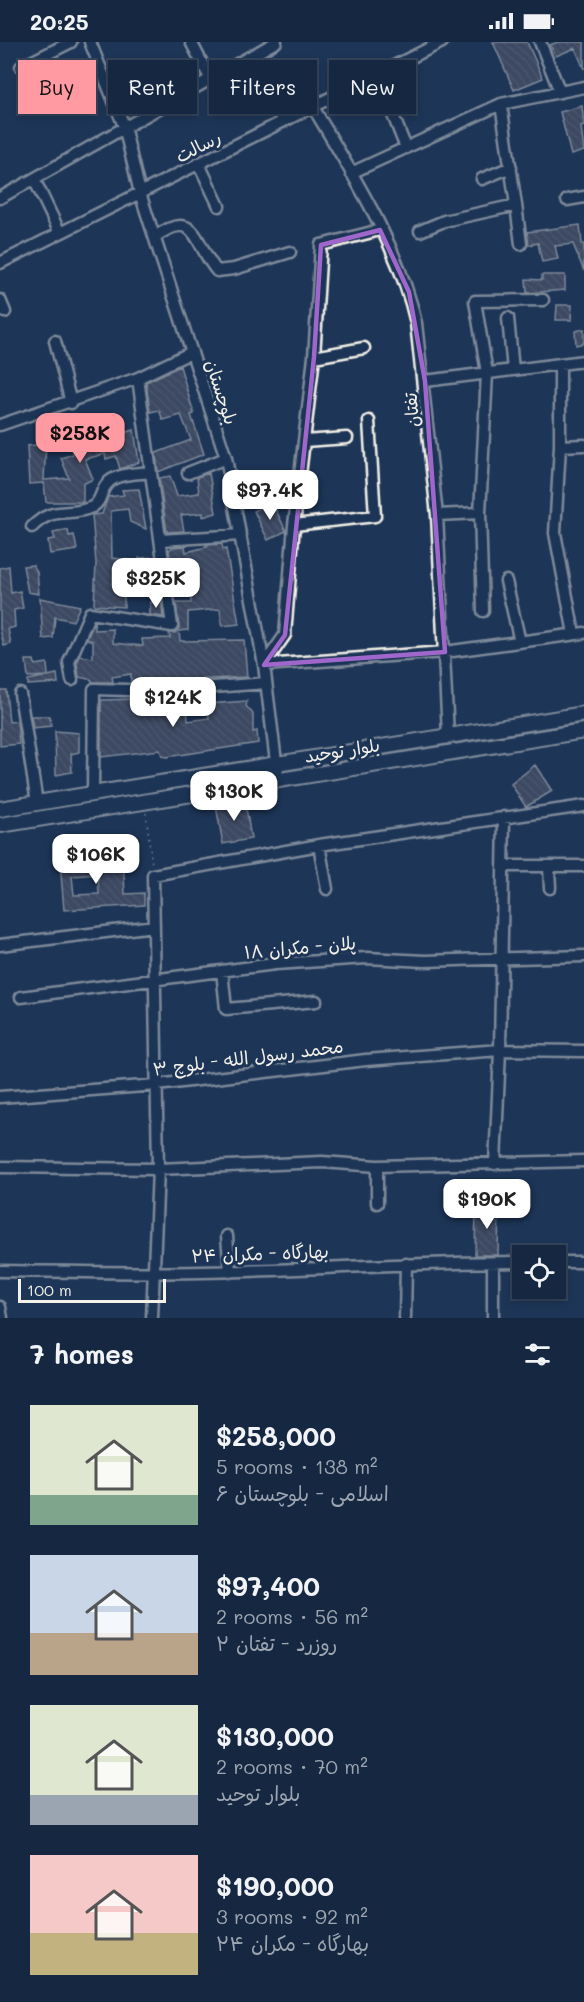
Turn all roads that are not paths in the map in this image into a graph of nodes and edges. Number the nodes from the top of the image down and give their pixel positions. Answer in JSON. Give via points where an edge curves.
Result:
{"nodes":[{"id":1,"x":71,"y":42,"type":"edge"},
{"id":2,"x":90,"y":42,"type":"edge"},
{"id":3,"x":190,"y":42,"type":"edge"},
{"id":4,"x":276,"y":42,"type":"edge"},
{"id":5,"x":442,"y":42,"type":"edge"},
{"id":6,"x":540,"y":42,"type":"edge"},
{"id":7,"x":251,"y":56,"type":"junction"},
{"id":8,"x":35,"y":60,"type":"edge"},
{"id":9,"x":244,"y":60,"type":"edge"},
{"id":10,"x":407,"y":60,"type":"edge"},
{"id":11,"x":209,"y":76,"type":"edge"},
{"id":12,"x":209,"y":79,"type":"edge"},
{"id":13,"x":584,"y":87,"type":"edge"},
{"id":14,"x":560,"y":92,"type":"junction"},
{"id":15,"x":501,"y":104,"type":"junction"},
{"id":16,"x":317,"y":113,"type":"edge"},
{"id":17,"x":298,"y":114,"type":"edge"},
{"id":18,"x":392,"y":114,"type":"edge"},
{"id":19,"x":284,"y":121,"type":"junction"},
{"id":20,"x":124,"y":126,"type":"junction"},
{"id":21,"x":406,"y":148,"type":"junction"},
{"id":22,"x":199,"y":164,"type":"junction"},
{"id":23,"x":511,"y":167,"type":"junction"},
{"id":24,"x":351,"y":173,"type":"junction"},
{"id":25,"x":34,"y":179,"type":"junction"},
{"id":26,"x":482,"y":179,"type":"dead end"},
{"id":27,"x":141,"y":193,"type":"junction"},
{"id":28,"x":584,"y":197,"type":"edge"},
{"id":29,"x":0,"y":198,"type":"edge"},
{"id":30,"x":567,"y":200,"type":"dead end"},
{"id":31,"x":516,"y":204,"type":"junction"},
{"id":32,"x":219,"y":206,"type":"dead end"},
{"id":33,"x":380,"y":230,"type":"junction"},
{"id":34,"x":420,"y":231,"type":"dead end"},
{"id":35,"x":60,"y":233,"type":"junction"},
{"id":36,"x":155,"y":237,"type":"junction"},
{"id":37,"x":521,"y":244,"type":"dead end"},
{"id":38,"x":290,"y":252,"type":"dead end"},
{"id":39,"x":0,"y":263,"type":"edge"},
{"id":40,"x":0,"y":300,"type":"edge"},
{"id":41,"x":543,"y":300,"type":"dead end"},
{"id":42,"x":5,"y":312,"type":"dead end"},
{"id":43,"x":508,"y":318,"type":"dead end"},
{"id":44,"x":55,"y":340,"type":"dead end"},
{"id":45,"x":363,"y":348,"type":"dead end"},
{"id":46,"x":192,"y":352,"type":"junction"},
{"id":47,"x":314,"y":357,"type":"junction"},
{"id":48,"x":584,"y":361,"type":"edge"},
{"id":49,"x":560,"y":364,"type":"junction"},
{"id":50,"x":513,"y":370,"type":"junction"},
{"id":51,"x":487,"y":373,"type":"junction"},
{"id":52,"x":138,"y":378,"type":"junction"},
{"id":53,"x":424,"y":381,"type":"junction"},
{"id":54,"x":71,"y":403,"type":"junction"},
{"id":55,"x":369,"y":421,"type":"dead end"},
{"id":56,"x":0,"y":425,"type":"edge"},
{"id":57,"x":347,"y":438,"type":"dead end"},
{"id":58,"x":304,"y":441,"type":"junction"},
{"id":59,"x":560,"y":446,"type":"junction"},
{"id":60,"x":584,"y":446,"type":"edge"},
{"id":61,"x":226,"y":458,"type":"junction"},
{"id":62,"x":151,"y":472,"type":"junction"},
{"id":63,"x":188,"y":473,"type":"dead end"},
{"id":64,"x":480,"y":513,"type":"junction"},
{"id":65,"x":437,"y":515,"type":"junction"},
{"id":66,"x":294,"y":525,"type":"junction"},
{"id":67,"x":32,"y":527,"type":"dead end"},
{"id":68,"x":241,"y":535,"type":"junction"},
{"id":69,"x":161,"y":540,"type":"junction"},
{"id":70,"x":506,"y":581,"type":"dead end"},
{"id":71,"x":483,"y":611,"type":"dead end"},
{"id":72,"x":579,"y":634,"type":"edge"},
{"id":73,"x":520,"y":642,"type":"junction"},
{"id":74,"x":445,"y":652,"type":"junction"},
{"id":75,"x":264,"y":665,"type":"junction"},
{"id":76,"x":72,"y":680,"type":"dead end"},
{"id":77,"x":266,"y":683,"type":"junction"},
{"id":78,"x":20,"y":694,"type":"dead end"},
{"id":79,"x":584,"y":714,"type":"edge"},
{"id":80,"x":584,"y":731,"type":"edge"},
{"id":81,"x":448,"y":735,"type":"junction"},
{"id":82,"x":276,"y":763,"type":"junction"},
{"id":83,"x":278,"y":778,"type":"junction"},
{"id":84,"x":93,"y":793,"type":"junction"},
{"id":85,"x":37,"y":802,"type":"junction"},
{"id":86,"x":584,"y":806,"type":"edge"},
{"id":87,"x":0,"y":809,"type":"edge"},
{"id":88,"x":504,"y":817,"type":"junction"},
{"id":89,"x":0,"y":825,"type":"edge"},
{"id":90,"x":319,"y":845,"type":"junction"},
{"id":91,"x":503,"y":866,"type":"junction"},
{"id":92,"x":549,"y":866,"type":"junction"},
{"id":93,"x":584,"y":866,"type":"edge"},
{"id":94,"x":550,"y":888,"type":"dead end"},
{"id":95,"x":327,"y":889,"type":"dead end"},
{"id":96,"x":154,"y":926,"type":"junction"},
{"id":97,"x":0,"y":945,"type":"edge"},
{"id":98,"x":584,"y":956,"type":"edge"},
{"id":99,"x":502,"y":959,"type":"junction"},
{"id":100,"x":222,"y":971,"type":"junction"},
{"id":101,"x":155,"y":981,"type":"junction"},
{"id":102,"x":21,"y":997,"type":"dead end"},
{"id":103,"x":316,"y":1001,"type":"dead end"},
{"id":104,"x":501,"y":1050,"type":"junction"},
{"id":105,"x":584,"y":1051,"type":"edge"},
{"id":106,"x":157,"y":1085,"type":"junction"},
{"id":107,"x":0,"y":1097,"type":"edge"},
{"id":108,"x":584,"y":1161,"type":"edge"},
{"id":109,"x":495,"y":1164,"type":"junction"},
{"id":110,"x":377,"y":1166,"type":"junction"},
{"id":111,"x":0,"y":1167,"type":"edge"},
{"id":112,"x":158,"y":1169,"type":"junction"},
{"id":113,"x":377,"y":1203,"type":"dead end"},
{"id":114,"x":227,"y":1236,"type":"dead end"},
{"id":115,"x":512,"y":1262,"type":"edge"},
{"id":116,"x":566,"y":1262,"type":"edge"},
{"id":117,"x":493,"y":1263,"type":"junction"},
{"id":118,"x":584,"y":1263,"type":"edge"},
{"id":119,"x":406,"y":1264,"type":"junction"},
{"id":120,"x":0,"y":1271,"type":"edge"},
{"id":121,"x":230,"y":1272,"type":"junction"},
{"id":122,"x":154,"y":1273,"type":"junction"},
{"id":123,"x":0,"y":1307,"type":"edge"},
{"id":124,"x":2,"y":1318,"type":"edge"},
{"id":125,"x":152,"y":1318,"type":"edge"},
{"id":126,"x":405,"y":1318,"type":"edge"},
{"id":127,"x":494,"y":1318,"type":"edge"}],
"edges":[{"from":1,"to":8,"type":"street"},
{"from":2,"to":20,"type":"street","name":"بلوچستان"},
{"from":3,"to":11,"type":"street"},
{"from":4,"to":7,"type":"street"},
{"from":5,"to":10,"type":"street","name":"رسالت"},
{"from":6,"to":14,"type":"street"},
{"from":7,"to":9,"type":"street"},
{"from":7,"to":19,"type":"street"},
{"from":12,"to":20,"type":"street"},
{"from":13,"to":14,"type":"street"},
{"from":14,"to":15,"type":"street"},
{"from":15,"to":21,"type":"street"},
{"from":15,"to":23,"type":"street"},
{"from":16,"to":24,"type":"street","name":"تفتان"},
{"from":17,"to":19,"type":"street","name":"رسالت"},
{"from":18,"to":21,"type":"street"},
{"from":19,"to":22,"type":"street","name":"رسالت"},
{"from":20,"to":25,"type":"street"},
{"from":20,"to":27,"type":"street","name":"بلوچستان"},
{"from":21,"to":24,"type":"street"},
{"from":22,"to":27,"type":"street","name":"رسالت"},
{"from":22,"to":32,"type":"street"},
{"from":23,"to":26,"type":"street"},
{"from":23,"to":31,"type":"street"},
{"from":24,"to":33,"type":"street","name":"تفتان"},
{"from":25,"to":29,"type":"street"},
{"from":25,"to":35,"type":"street"},
{"from":27,"to":35,"type":"street","name":"رسالت"},
{"from":27,"to":36,"type":"street","name":"بلوچستان"},
{"from":28,"to":30,"type":"street"},
{"from":31,"to":34,"type":"street","via":[[444,221]]},
{"from":31,"to":37,"type":"street"},
{"from":33,"to":47,"type":"street","via":[[321,245]]},
{"from":33,"to":53,"type":"street","name":"تفتان","via":[[409,292]]},
{"from":35,"to":39,"type":"street","name":"رسالت"},
{"from":36,"to":38,"type":"street","via":[[168,227],[184,226],[196,232],[218,271]]},
{"from":36,"to":46,"type":"street","name":"بلوچستان"},
{"from":40,"to":42,"type":"street"},
{"from":41,"to":51,"type":"street","via":[[475,301]]},
{"from":43,"to":50,"type":"street"},
{"from":44,"to":54,"type":"street"},
{"from":45,"to":47,"type":"street"},
{"from":46,"to":52,"type":"street"},
{"from":46,"to":61,"type":"street","name":"بلوچستان"},
{"from":47,"to":58,"type":"street"},
{"from":48,"to":49,"type":"street"},
{"from":49,"to":50,"type":"street"},
{"from":49,"to":59,"type":"street"},
{"from":50,"to":51,"type":"street"},
{"from":51,"to":53,"type":"street"},
{"from":51,"to":64,"type":"street"},
{"from":52,"to":54,"type":"street"},
{"from":52,"to":62,"type":"street"},
{"from":53,"to":65,"type":"street","name":"تفتان"},
{"from":54,"to":56,"type":"street"},
{"from":55,"to":66,"type":"street","via":[[375,516]]},
{"from":57,"to":58,"type":"street"},
{"from":58,"to":66,"type":"street"},
{"from":59,"to":60,"type":"street"},
{"from":59,"to":72,"type":"street","via":[[555,533]]},
{"from":61,"to":63,"type":"street"},
{"from":61,"to":68,"type":"street","name":"بلوچستان"},
{"from":62,"to":67,"type":"street","via":[[115,477],[107,482],[96,505],[52,512]]},
{"from":62,"to":69,"type":"street"},
{"from":64,"to":65,"type":"street"},
{"from":64,"to":71,"type":"street"},
{"from":65,"to":74,"type":"street","name":"تفتان"},
{"from":66,"to":75,"type":"street","via":[[285,635]]},
{"from":68,"to":69,"type":"street"},
{"from":68,"to":75,"type":"street","name":"بلوچستان"},
{"from":69,"to":76,"type":"street","via":[[172,626],[90,613],[69,662]]},
{"from":70,"to":73,"type":"street"},
{"from":72,"to":73,"type":"street"},
{"from":73,"to":74,"type":"street"},
{"from":74,"to":75,"type":"street"},
{"from":74,"to":81,"type":"street","name":"تفتان"},
{"from":75,"to":77,"type":"street","name":"بلوچستان"},
{"from":77,"to":82,"type":"street","name":"بلوچستان"},
{"from":77,"to":84,"type":"street","via":[[161,691],[94,688]]},
{"from":78,"to":85,"type":"street"},
{"from":79,"to":81,"type":"main road","name":"بلوار توحید"},
{"from":80,"to":83,"type":"main road","name":"بلوار توحید"},
{"from":81,"to":82,"type":"main road","name":"بلوار توحید"},
{"from":82,"to":83,"type":"street","name":"بلوچستان"},
{"from":82,"to":84,"type":"main road","name":"بلوار توحید"},
{"from":83,"to":89,"type":"main road","name":"بلوار توحید"},
{"from":84,"to":85,"type":"main road","name":"بلوار توحید"},
{"from":85,"to":87,"type":"main road","name":"بلوار توحید"},
{"from":86,"to":88,"type":"street"},
{"from":88,"to":90,"type":"street"},
{"from":88,"to":91,"type":"street"},
{"from":90,"to":95,"type":"street"},
{"from":90,"to":96,"type":"street","via":[[153,875]]},
{"from":91,"to":92,"type":"street"},
{"from":91,"to":99,"type":"street"},
{"from":92,"to":93,"type":"street"},
{"from":92,"to":94,"type":"street"},
{"from":96,"to":97,"type":"street"},
{"from":96,"to":101,"type":"street"},
{"from":98,"to":99,"type":"street","name":"پلان - مکران ۱۸"},
{"from":99,"to":100,"type":"street","name":"پلان - مکران ۱۸","via":[[367,958]]},
{"from":99,"to":104,"type":"street"},
{"from":100,"to":101,"type":"street","name":"پلان - مکران ۱۸"},
{"from":100,"to":103,"type":"street","via":[[226,1009]]},
{"from":101,"to":102,"type":"street","name":"پلان - مکران ۱۸"},
{"from":101,"to":106,"type":"street"},
{"from":104,"to":105,"type":"street","name":"محمد رسول الله - بلوچ ۳"},
{"from":104,"to":106,"type":"street","name":"محمد رسول الله - بلوچ ۳","via":[[366,1060]]},
{"from":104,"to":109,"type":"street"},
{"from":106,"to":107,"type":"street","name":"محمد رسول الله - بلوچ ۳"},
{"from":106,"to":112,"type":"street"},
{"from":108,"to":109,"type":"street"},
{"from":109,"to":110,"type":"street"},
{"from":110,"to":112,"type":"street","via":[[322,1162]]},
{"from":110,"to":113,"type":"street"},
{"from":111,"to":112,"type":"street"},
{"from":112,"to":122,"type":"street"},
{"from":114,"to":121,"type":"street"},
{"from":115,"to":117,"type":"street","name":"بهارگاه - مکران ۲۴"},
{"from":116,"to":118,"type":"street"},
{"from":117,"to":119,"type":"street","name":"بهارگاه - مکران ۲۴"},
{"from":117,"to":127,"type":"street"},
{"from":119,"to":121,"type":"street","name":"بهارگاه - مکران ۲۴"},
{"from":119,"to":126,"type":"street"},
{"from":120,"to":122,"type":"street","name":"بهارگاه - مکران ۲۴"},
{"from":121,"to":122,"type":"street","name":"بهارگاه - مکران ۲۴"},
{"from":122,"to":125,"type":"street"},
{"from":123,"to":124,"type":"street"}]}
